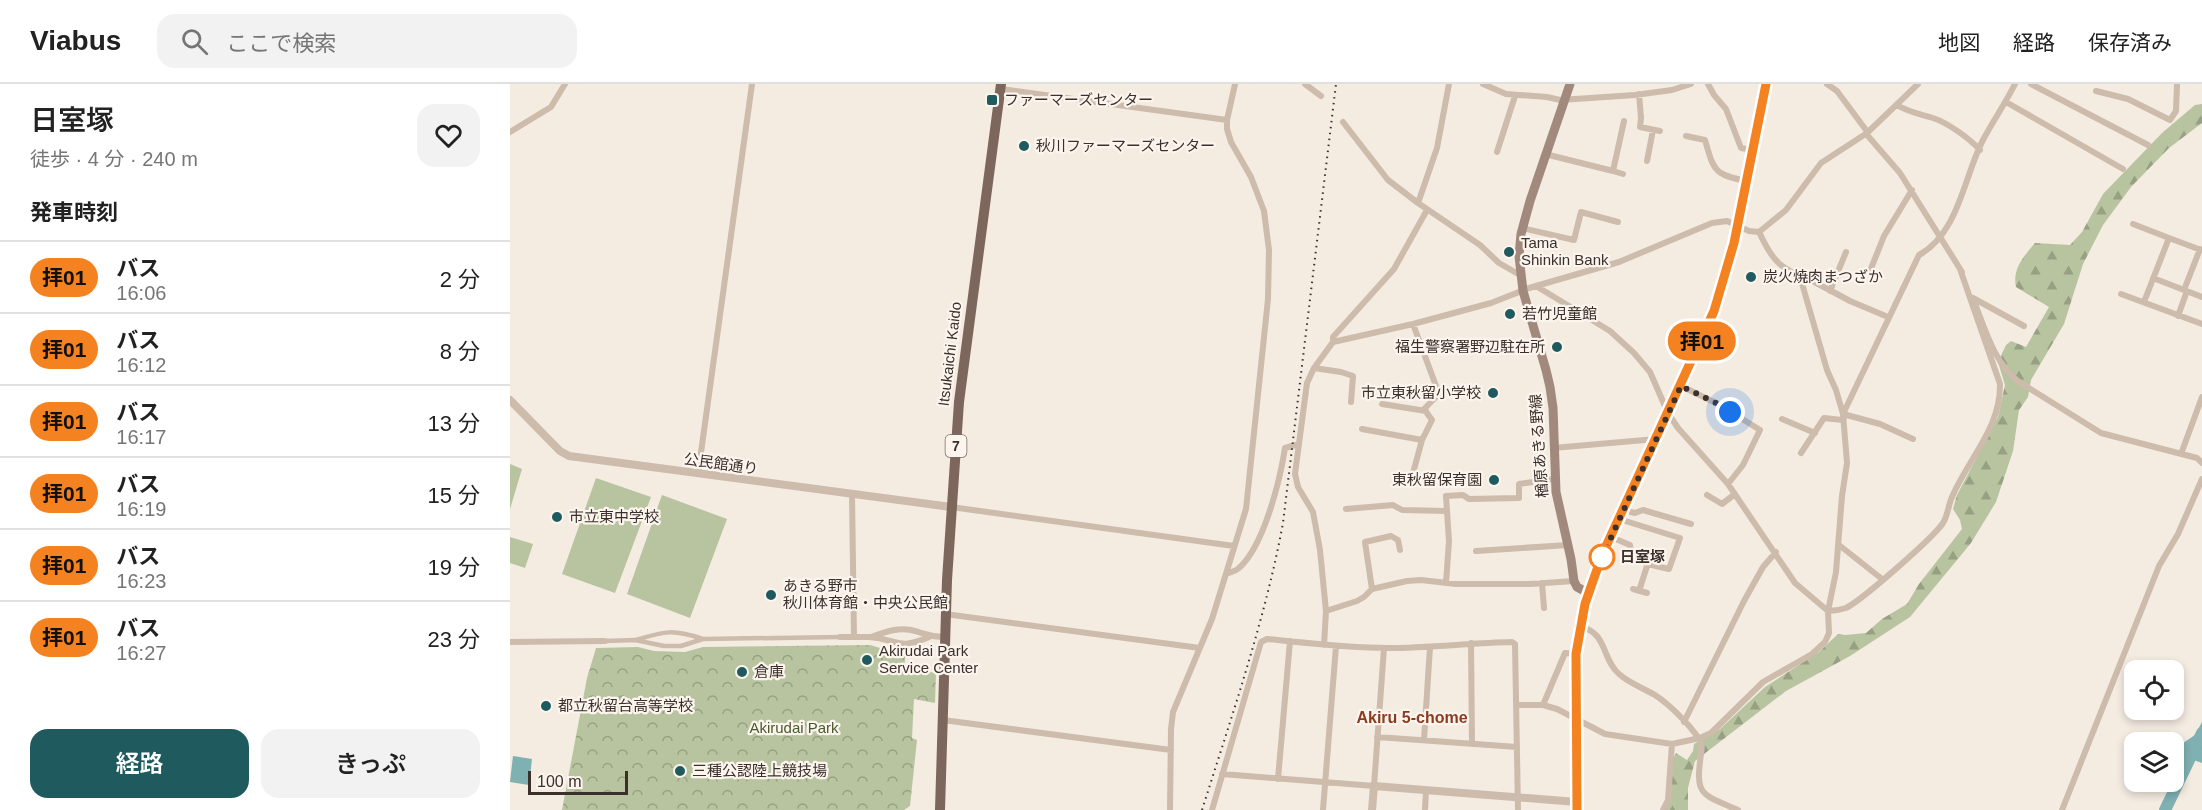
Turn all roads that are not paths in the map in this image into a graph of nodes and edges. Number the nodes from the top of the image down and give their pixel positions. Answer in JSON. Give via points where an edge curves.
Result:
{"nodes":[{"id":1,"x":565,"y":84,"type":"edge"},
{"id":2,"x":752,"y":84,"type":"edge"},
{"id":3,"x":1235,"y":84,"type":"edge"},
{"id":4,"x":1305,"y":84,"type":"edge"},
{"id":5,"x":1449,"y":84,"type":"edge"},
{"id":6,"x":1483,"y":84,"type":"edge"},
{"id":7,"x":1570,"y":84,"type":"edge"},
{"id":8,"x":1691,"y":84,"type":"edge"},
{"id":9,"x":1708,"y":84,"type":"edge"},
{"id":10,"x":1766,"y":84,"type":"edge"},
{"id":11,"x":1827,"y":84,"type":"edge"},
{"id":12,"x":1918,"y":84,"type":"edge"},
{"id":13,"x":2015,"y":84,"type":"edge"},
{"id":14,"x":2031,"y":84,"type":"edge"},
{"id":15,"x":2177,"y":84,"type":"edge"},
{"id":16,"x":1001,"y":86,"type":"edge"},
{"id":17,"x":2096,"y":91,"type":"dead end"},
{"id":18,"x":1639,"y":94,"type":"junction"},
{"id":19,"x":1321,"y":96,"type":"dead end"},
{"id":20,"x":1515,"y":96,"type":"junction"},
{"id":21,"x":1565,"y":100,"type":"junction"},
{"id":22,"x":2006,"y":102,"type":"junction"},
{"id":23,"x":1897,"y":105,"type":"junction"},
{"id":24,"x":1227,"y":120,"type":"junction"},
{"id":25,"x":1624,"y":121,"type":"dead end"},
{"id":26,"x":1343,"y":122,"type":"dead end"},
{"id":27,"x":510,"y":132,"type":"edge"},
{"id":28,"x":1867,"y":133,"type":"junction"},
{"id":29,"x":1686,"y":136,"type":"dead end"},
{"id":30,"x":2148,"y":145,"type":"dead end"},
{"id":31,"x":1753,"y":150,"type":"junction"},
{"id":32,"x":1980,"y":150,"type":"junction"},
{"id":33,"x":1497,"y":152,"type":"dead end"},
{"id":34,"x":1545,"y":154,"type":"junction"},
{"id":35,"x":1647,"y":161,"type":"dead end"},
{"id":36,"x":2122,"y":169,"type":"dead end"},
{"id":37,"x":1612,"y":171,"type":"junction"},
{"id":38,"x":1623,"y":174,"type":"dead end"},
{"id":39,"x":1747,"y":181,"type":"junction"},
{"id":40,"x":1912,"y":190,"type":"junction"},
{"id":41,"x":1418,"y":203,"type":"junction"},
{"id":42,"x":1427,"y":210,"type":"junction"},
{"id":43,"x":1618,"y":222,"type":"dead end"},
{"id":44,"x":2133,"y":224,"type":"dead end"},
{"id":45,"x":1737,"y":226,"type":"junction"},
{"id":46,"x":1522,"y":228,"type":"junction"},
{"id":47,"x":1760,"y":232,"type":"junction"},
{"id":48,"x":1939,"y":237,"type":"junction"},
{"id":49,"x":2169,"y":238,"type":"junction"},
{"id":50,"x":2201,"y":250,"type":"edge"},
{"id":51,"x":1846,"y":252,"type":"dead end"},
{"id":52,"x":1960,"y":268,"type":"junction"},
{"id":53,"x":1870,"y":271,"type":"dead end"},
{"id":54,"x":1520,"y":275,"type":"junction"},
{"id":55,"x":1798,"y":276,"type":"junction"},
{"id":56,"x":2153,"y":278,"type":"junction"},
{"id":57,"x":1536,"y":286,"type":"junction"},
{"id":58,"x":1523,"y":291,"type":"junction"},
{"id":59,"x":1830,"y":291,"type":"junction"},
{"id":60,"x":2186,"y":291,"type":"junction"},
{"id":61,"x":2121,"y":294,"type":"dead end"},
{"id":62,"x":2202,"y":297,"type":"edge"},
{"id":63,"x":1973,"y":298,"type":"junction"},
{"id":64,"x":2144,"y":302,"type":"junction"},
{"id":65,"x":2178,"y":316,"type":"junction"},
{"id":66,"x":1888,"y":317,"type":"junction"},
{"id":67,"x":1413,"y":324,"type":"junction"},
{"id":68,"x":2202,"y":324,"type":"edge"},
{"id":69,"x":2024,"y":326,"type":"dead end"},
{"id":70,"x":1333,"y":342,"type":"junction"},
{"id":71,"x":1314,"y":368,"type":"junction"},
{"id":72,"x":1681,"y":386,"type":"junction"},
{"id":73,"x":2202,"y":398,"type":"edge"},
{"id":74,"x":510,"y":400,"type":"edge"},
{"id":75,"x":1350,"y":402,"type":"dead end"},
{"id":76,"x":1382,"y":404,"type":"dead end"},
{"id":77,"x":1426,"y":411,"type":"junction"},
{"id":78,"x":1668,"y":413,"type":"junction"},
{"id":79,"x":1842,"y":417,"type":"junction"},
{"id":80,"x":1782,"y":419,"type":"dead end"},
{"id":81,"x":1362,"y":429,"type":"dead end"},
{"id":82,"x":1815,"y":433,"type":"junction"},
{"id":83,"x":1657,"y":439,"type":"junction"},
{"id":84,"x":1913,"y":439,"type":"dead end"},
{"id":85,"x":1422,"y":440,"type":"junction"},
{"id":86,"x":1299,"y":444,"type":"junction"},
{"id":87,"x":1553,"y":448,"type":"junction"},
{"id":88,"x":1801,"y":453,"type":"dead end"},
{"id":89,"x":2181,"y":454,"type":"junction"},
{"id":90,"x":2202,"y":463,"type":"edge"},
{"id":91,"x":1413,"y":473,"type":"dead end"},
{"id":92,"x":698,"y":474,"type":"junction"},
{"id":93,"x":2202,"y":478,"type":"edge"},
{"id":94,"x":1554,"y":479,"type":"junction"},
{"id":95,"x":1728,"y":484,"type":"junction"},
{"id":96,"x":852,"y":494,"type":"junction"},
{"id":97,"x":1735,"y":494,"type":"junction"},
{"id":98,"x":1707,"y":495,"type":"dead end"},
{"id":99,"x":951,"y":507,"type":"junction"},
{"id":100,"x":1346,"y":509,"type":"dead end"},
{"id":101,"x":1447,"y":511,"type":"junction"},
{"id":102,"x":1621,"y":515,"type":"junction"},
{"id":103,"x":1691,"y":524,"type":"dead end"},
{"id":104,"x":1611,"y":537,"type":"junction"},
{"id":105,"x":1839,"y":544,"type":"junction"},
{"id":106,"x":1568,"y":545,"type":"junction"},
{"id":107,"x":1234,"y":546,"type":"junction"},
{"id":108,"x":1401,"y":550,"type":"dead end"},
{"id":109,"x":1476,"y":551,"type":"dead end"},
{"id":110,"x":1776,"y":552,"type":"junction"},
{"id":111,"x":1648,"y":563,"type":"junction"},
{"id":112,"x":1226,"y":574,"type":"junction"},
{"id":113,"x":1882,"y":579,"type":"junction"},
{"id":114,"x":1574,"y":581,"type":"junction"},
{"id":115,"x":1446,"y":584,"type":"junction"},
{"id":116,"x":1542,"y":584,"type":"junction"},
{"id":117,"x":1372,"y":589,"type":"junction"},
{"id":118,"x":1588,"y":593,"type":"junction"},
{"id":119,"x":1647,"y":593,"type":"dead end"},
{"id":120,"x":1544,"y":608,"type":"dead end"},
{"id":121,"x":1326,"y":610,"type":"junction"},
{"id":122,"x":1828,"y":611,"type":"junction"},
{"id":123,"x":945,"y":614,"type":"junction"},
{"id":124,"x":1580,"y":627,"type":"junction"},
{"id":125,"x":894,"y":630,"type":"junction"},
{"id":126,"x":915,"y":631,"type":"junction"},
{"id":127,"x":659,"y":633,"type":"junction"},
{"id":128,"x":685,"y":633,"type":"junction"},
{"id":129,"x":929,"y":636,"type":"junction"},
{"id":130,"x":854,"y":637,"type":"junction"},
{"id":131,"x":871,"y":637,"type":"junction"},
{"id":132,"x":945,"y":637,"type":"junction"},
{"id":133,"x":840,"y":638,"type":"joint"},
{"id":134,"x":703,"y":639,"type":"junction"},
{"id":135,"x":635,"y":640,"type":"junction"},
{"id":136,"x":605,"y":641,"type":"joint"},
{"id":137,"x":1290,"y":641,"type":"junction"},
{"id":138,"x":510,"y":642,"type":"edge"},
{"id":139,"x":1471,"y":643,"type":"junction"},
{"id":140,"x":896,"y":644,"type":"junction"},
{"id":141,"x":914,"y":644,"type":"junction"},
{"id":142,"x":684,"y":645,"type":"junction"},
{"id":143,"x":1324,"y":645,"type":"junction"},
{"id":144,"x":660,"y":646,"type":"junction"},
{"id":145,"x":1336,"y":646,"type":"junction"},
{"id":146,"x":1430,"y":647,"type":"junction"},
{"id":147,"x":1200,"y":648,"type":"junction"},
{"id":148,"x":1384,"y":648,"type":"junction"},
{"id":149,"x":1576,"y":654,"type":"junction"},
{"id":150,"x":1517,"y":705,"type":"junction"},
{"id":151,"x":1543,"y":705,"type":"junction"},
{"id":152,"x":1576,"y":718,"type":"junction"},
{"id":153,"x":943,"y":720,"type":"junction"},
{"id":154,"x":1684,"y":722,"type":"junction"},
{"id":155,"x":1377,"y":737,"type":"junction"},
{"id":156,"x":1700,"y":738,"type":"junction"},
{"id":157,"x":1424,"y":740,"type":"junction"},
{"id":158,"x":1472,"y":744,"type":"junction"},
{"id":159,"x":1672,"y":744,"type":"junction"},
{"id":160,"x":1517,"y":747,"type":"junction"},
{"id":161,"x":1171,"y":750,"type":"junction"},
{"id":162,"x":1222,"y":774,"type":"junction"},
{"id":163,"x":1278,"y":779,"type":"junction"},
{"id":164,"x":1325,"y":782,"type":"junction"},
{"id":165,"x":1374,"y":786,"type":"junction"},
{"id":166,"x":1426,"y":790,"type":"junction"},
{"id":167,"x":1518,"y":797,"type":"junction"},
{"id":168,"x":1577,"y":806,"type":"edge"},
{"id":169,"x":940,"y":810,"type":"edge"},
{"id":170,"x":1170,"y":810,"type":"edge"},
{"id":171,"x":1212,"y":810,"type":"edge"},
{"id":172,"x":1323,"y":810,"type":"edge"},
{"id":173,"x":1372,"y":810,"type":"edge"},
{"id":174,"x":1425,"y":810,"type":"edge"},
{"id":175,"x":1518,"y":810,"type":"edge"},
{"id":176,"x":1663,"y":810,"type":"edge"},
{"id":177,"x":1738,"y":810,"type":"edge"},
{"id":178,"x":2062,"y":810,"type":"edge"}],
"edges":[{"from":1,"to":27,"type":"street","via":[[551,107]]},
{"from":2,"to":92,"type":"street"},
{"from":3,"to":24,"type":"street"},
{"from":4,"to":19,"type":"street"},
{"from":5,"to":41,"type":"street","via":[[1437,148]]},
{"from":6,"to":20,"type":"street"},
{"from":7,"to":21,"type":"main road","name":"楢原あきる野線"},
{"from":8,"to":18,"type":"street"},
{"from":9,"to":31,"type":"street","via":[[1726,109],[1741,148]]},
{"from":10,"to":31,"type":"main road"},
{"from":11,"to":28,"type":"street","via":[[1837,91]]},
{"from":12,"to":23,"type":"street"},
{"from":13,"to":22,"type":"street"},
{"from":14,"to":30,"type":"street"},
{"from":15,"to":17,"type":"street","via":[[2176,111],[2170,120],[2128,99]]},
{"from":16,"to":24,"type":"street"},
{"from":16,"to":99,"type":"main road","name":"Itsukaichi Kaido","number":"7","via":[[960,391]]},
{"from":18,"to":21,"type":"street"},
{"from":18,"to":35,"type":"street","via":[[1640,127],[1656,130]]},
{"from":20,"to":21,"type":"street"},
{"from":20,"to":33,"type":"street"},
{"from":21,"to":34,"type":"main road","name":"楢原あきる野線"},
{"from":22,"to":32,"type":"street"},
{"from":22,"to":36,"type":"street"},
{"from":23,"to":28,"type":"street"},
{"from":23,"to":32,"type":"street","via":[[1935,118]]},
{"from":24,"to":107,"type":"street","via":[[1231,142],[1264,211],[1269,250],[1268,299],[1247,498]]},
{"from":25,"to":37,"type":"street"},
{"from":26,"to":41,"type":"street","via":[[1388,180]]},
{"from":28,"to":40,"type":"street"},
{"from":28,"to":47,"type":"street","via":[[1821,163],[1785,210]]},
{"from":29,"to":39,"type":"street","via":[[1705,140],[1711,160],[1724,177]]},
{"from":31,"to":39,"type":"main road"},
{"from":32,"to":48,"type":"street","via":[[1950,222]]},
{"from":34,"to":37,"type":"street"},
{"from":34,"to":46,"type":"main road","name":"楢原あきる野線"},
{"from":37,"to":38,"type":"street"},
{"from":39,"to":45,"type":"main road"},
{"from":40,"to":48,"type":"street"},
{"from":40,"to":53,"type":"street","via":[[1884,236]]},
{"from":41,"to":42,"type":"street"},
{"from":42,"to":54,"type":"street"},
{"from":42,"to":70,"type":"street","via":[[1394,269],[1333,337]]},
{"from":43,"to":46,"type":"street","via":[[1581,212],[1574,240]]},
{"from":44,"to":49,"type":"street"},
{"from":45,"to":47,"type":"street"},
{"from":45,"to":57,"type":"street","via":[[1727,221],[1712,224],[1619,262]]},
{"from":45,"to":72,"type":"main road","via":[[1714,311]]},
{"from":46,"to":54,"type":"main road","name":"楢原あきる野線"},
{"from":47,"to":55,"type":"street","via":[[1770,253]]},
{"from":48,"to":52,"type":"street"},
{"from":48,"to":66,"type":"street","via":[[1919,255]]},
{"from":49,"to":50,"type":"street"},
{"from":49,"to":56,"type":"street"},
{"from":50,"to":60,"type":"street"},
{"from":51,"to":59,"type":"street"},
{"from":52,"to":63,"type":"street"},
{"from":52,"to":113,"type":"street","via":[[1999,379],[1997,410],[1943,522]]},
{"from":54,"to":58,"type":"main road","name":"楢原あきる野線"},
{"from":55,"to":59,"type":"street"},
{"from":55,"to":79,"type":"street"},
{"from":56,"to":60,"type":"street"},
{"from":56,"to":64,"type":"street"},
{"from":57,"to":58,"type":"street"},
{"from":57,"to":78,"type":"street","via":[[1621,340],[1650,372]]},
{"from":58,"to":67,"type":"street"},
{"from":58,"to":87,"type":"main road","name":"楢原あきる野線","via":[[1546,370]]},
{"from":59,"to":66,"type":"street"},
{"from":60,"to":62,"type":"street"},
{"from":60,"to":65,"type":"street"},
{"from":61,"to":64,"type":"street"},
{"from":63,"to":69,"type":"street"},
{"from":63,"to":89,"type":"street","via":[[1995,352],[2013,377],[2101,433]]},
{"from":64,"to":65,"type":"street"},
{"from":65,"to":68,"type":"street"},
{"from":66,"to":79,"type":"street"},
{"from":67,"to":70,"type":"street"},
{"from":67,"to":77,"type":"street","via":[[1439,394]]},
{"from":70,"to":71,"type":"street"},
{"from":71,"to":75,"type":"street","via":[[1353,376]]},
{"from":71,"to":86,"type":"street","via":[[1307,383]]},
{"from":72,"to":78,"type":"main road"},
{"from":72,"to":95,"type":"street","via":[[1760,430],[1743,465]]},
{"from":73,"to":89,"type":"street"},
{"from":74,"to":92,"type":"street","name":"公民館通り","via":[[568,456]]},
{"from":76,"to":77,"type":"street"},
{"from":77,"to":85,"type":"street","via":[[1432,420]]},
{"from":78,"to":83,"type":"main road"},
{"from":78,"to":95,"type":"street"},
{"from":79,"to":82,"type":"street","via":[[1824,418]]},
{"from":79,"to":84,"type":"street","via":[[1880,424]]},
{"from":79,"to":105,"type":"street","via":[[1847,463]]},
{"from":80,"to":82,"type":"street"},
{"from":81,"to":85,"type":"street"},
{"from":82,"to":88,"type":"street"},
{"from":83,"to":87,"type":"street"},
{"from":83,"to":102,"type":"main road"},
{"from":85,"to":91,"type":"street"},
{"from":86,"to":112,"type":"street","via":[[1285,448],[1281,477],[1249,556],[1238,569]]},
{"from":86,"to":121,"type":"street","via":[[1295,474],[1313,512]]},
{"from":87,"to":94,"type":"main road","name":"楢原あきる野線"},
{"from":89,"to":90,"type":"street"},
{"from":92,"to":96,"type":"street","name":"公民館通り"},
{"from":93,"to":178,"type":"street","via":[[2178,534],[2156,572]]},
{"from":94,"to":101,"type":"street","via":[[1519,484],[1519,498],[1446,496]]},
{"from":94,"to":106,"type":"main road","name":"楢原あきる野線"},
{"from":95,"to":97,"type":"street"},
{"from":96,"to":99,"type":"street","name":"公民館通り"},
{"from":96,"to":130,"type":"street"},
{"from":97,"to":98,"type":"street","via":[[1722,504]]},
{"from":97,"to":110,"type":"street"},
{"from":99,"to":107,"type":"street"},
{"from":99,"to":123,"type":"main road","name":"Itsukaichi Kaido","number":"7"},
{"from":100,"to":101,"type":"street","via":[[1393,505],[1402,510]]},
{"from":101,"to":115,"type":"street"},
{"from":102,"to":103,"type":"street","via":[[1643,510]]},
{"from":102,"to":104,"type":"main road"},
{"from":102,"to":111,"type":"street","via":[[1680,538],[1669,569]]},
{"from":104,"to":111,"type":"street","via":[[1630,545],[1630,553],[1636,559]]},
{"from":104,"to":118,"type":"main road"},
{"from":105,"to":113,"type":"street"},
{"from":105,"to":122,"type":"street"},
{"from":106,"to":109,"type":"street"},
{"from":106,"to":114,"type":"main road","name":"楢原あきる野線"},
{"from":107,"to":112,"type":"street"},
{"from":108,"to":117,"type":"street","via":[[1398,540],[1391,536],[1365,542]]},
{"from":110,"to":122,"type":"street","via":[[1795,583]]},
{"from":110,"to":154,"type":"street","via":[[1744,601]]},
{"from":111,"to":119,"type":"street","via":[[1636,590]]},
{"from":112,"to":147,"type":"street"},
{"from":113,"to":122,"type":"street","via":[[1847,607]]},
{"from":114,"to":116,"type":"street"},
{"from":114,"to":118,"type":"main road"},
{"from":115,"to":116,"type":"street"},
{"from":115,"to":117,"type":"street","via":[[1421,580]]},
{"from":116,"to":120,"type":"street"},
{"from":117,"to":121,"type":"street","via":[[1357,601]]},
{"from":118,"to":124,"type":"main road"},
{"from":121,"to":143,"type":"street"},
{"from":122,"to":156,"type":"street","via":[[1829,633],[1825,642],[1812,654],[1763,682],[1711,733]]},
{"from":123,"to":132,"type":"main road","name":"Itsukaichi Kaido","number":"7"},
{"from":123,"to":147,"type":"street"},
{"from":124,"to":149,"type":"main road"},
{"from":124,"to":154,"type":"street","via":[[1600,638],[1618,674],[1658,697]]},
{"from":125,"to":126,"type":"street"},
{"from":125,"to":131,"type":"street"},
{"from":125,"to":140,"type":"street","via":[[890,640]]},
{"from":126,"to":129,"type":"street"},
{"from":126,"to":141,"type":"street"},
{"from":127,"to":128,"type":"street"},
{"from":127,"to":135,"type":"street"},
{"from":127,"to":144,"type":"street"},
{"from":128,"to":134,"type":"street"},
{"from":128,"to":142,"type":"street"},
{"from":129,"to":132,"type":"street"},
{"from":129,"to":141,"type":"street"},
{"from":130,"to":131,"type":"street"},
{"from":130,"to":133,"type":"street"},
{"from":131,"to":140,"type":"street"},
{"from":132,"to":153,"type":"main road","name":"Itsukaichi Kaido","number":"7"},
{"from":133,"to":134,"type":"street"},
{"from":134,"to":142,"type":"street"},
{"from":135,"to":136,"type":"street"},
{"from":135,"to":144,"type":"street"},
{"from":136,"to":138,"type":"street"},
{"from":137,"to":143,"type":"street"},
{"from":137,"to":162,"type":"street","via":[[1261,642]]},
{"from":137,"to":163,"type":"street"},
{"from":139,"to":146,"type":"street"},
{"from":139,"to":150,"type":"street","via":[[1515,644]]},
{"from":139,"to":158,"type":"street"},
{"from":140,"to":141,"type":"street"},
{"from":142,"to":144,"type":"street"},
{"from":143,"to":145,"type":"street"},
{"from":145,"to":148,"type":"street"},
{"from":145,"to":164,"type":"street"},
{"from":146,"to":148,"type":"street"},
{"from":146,"to":157,"type":"street"},
{"from":147,"to":161,"type":"street","via":[[1173,712]]},
{"from":148,"to":155,"type":"street"},
{"from":149,"to":151,"type":"street","via":[[1565,653]]},
{"from":149,"to":152,"type":"main road"},
{"from":150,"to":151,"type":"street"},
{"from":150,"to":160,"type":"street"},
{"from":151,"to":152,"type":"street"},
{"from":152,"to":159,"type":"street","via":[[1605,734]]},
{"from":152,"to":168,"type":"main road"},
{"from":153,"to":161,"type":"street"},
{"from":153,"to":169,"type":"main road","name":"Itsukaichi Kaido","number":"7"},
{"from":154,"to":156,"type":"street"},
{"from":155,"to":157,"type":"street"},
{"from":155,"to":165,"type":"street"},
{"from":156,"to":159,"type":"street"},
{"from":156,"to":177,"type":"street","via":[[1700,787],[1714,799]]},
{"from":157,"to":158,"type":"street"},
{"from":158,"to":160,"type":"street"},
{"from":159,"to":176,"type":"street","via":[[1668,800]]},
{"from":160,"to":167,"type":"street"},
{"from":161,"to":170,"type":"street"},
{"from":162,"to":163,"type":"street"},
{"from":162,"to":171,"type":"street"},
{"from":163,"to":164,"type":"street"},
{"from":164,"to":165,"type":"street"},
{"from":164,"to":172,"type":"street"},
{"from":165,"to":166,"type":"street"},
{"from":165,"to":173,"type":"street"},
{"from":166,"to":167,"type":"street"},
{"from":166,"to":174,"type":"street"},
{"from":167,"to":168,"type":"street"},
{"from":167,"to":175,"type":"street"}]}
